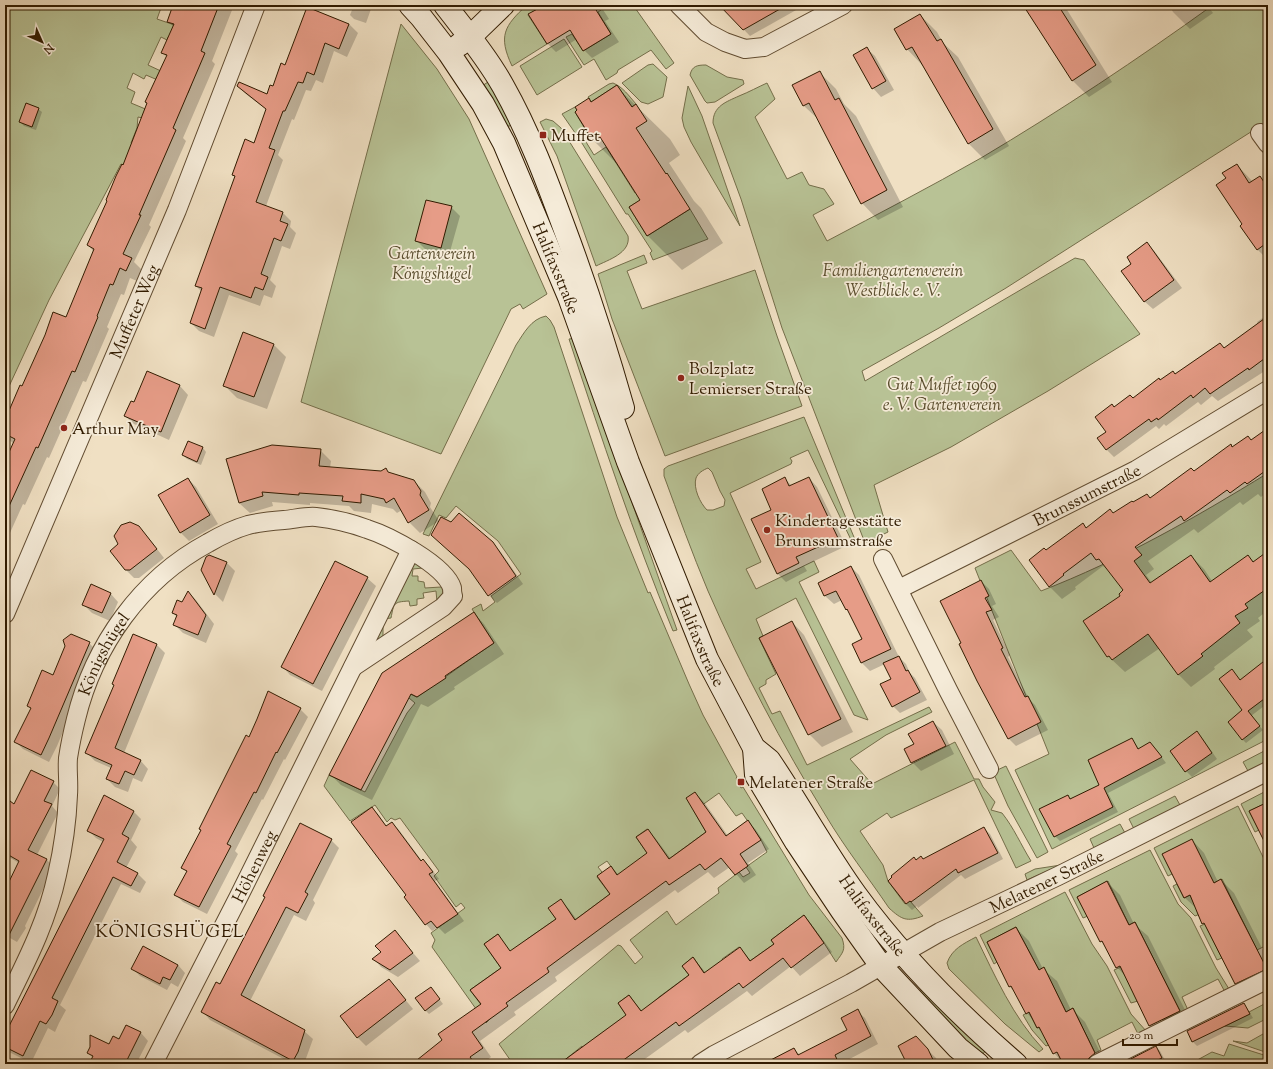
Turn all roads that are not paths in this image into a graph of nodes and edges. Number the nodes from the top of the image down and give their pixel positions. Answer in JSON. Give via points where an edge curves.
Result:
{"nodes":[{"id":1,"x":256,"y":5,"type":"edge"},
{"id":2,"x":410,"y":5,"type":"edge"},
{"id":3,"x":445,"y":5,"type":"edge"},
{"id":4,"x":503,"y":5,"type":"edge"},
{"id":5,"x":679,"y":5,"type":"edge"},
{"id":6,"x":844,"y":5,"type":"edge"},
{"id":7,"x":470,"y":37,"type":"junction"},
{"id":8,"x":449,"y":53,"type":"junction"},
{"id":9,"x":1268,"y":390,"type":"edge"},
{"id":10,"x":411,"y":550,"type":"junction"},
{"id":11,"x":664,"y":552,"type":"junction"},
{"id":12,"x":883,"y":559,"type":"dead end"},
{"id":13,"x":899,"y":589,"type":"junction"},
{"id":14,"x":5,"y":614,"type":"edge"},
{"id":15,"x":353,"y":667,"type":"junction"},
{"id":16,"x":754,"y":748,"type":"junction"},
{"id":17,"x":989,"y":769,"type":"dead end"},
{"id":18,"x":1268,"y":771,"type":"edge"},
{"id":19,"x":902,"y":953,"type":"junction"},
{"id":20,"x":882,"y":966,"type":"junction"},
{"id":21,"x":1268,"y":979,"type":"edge"},
{"id":22,"x":5,"y":1005,"type":"edge"},
{"id":23,"x":1008,"y":1061,"type":"edge"},
{"id":24,"x":153,"y":1064,"type":"edge"},
{"id":25,"x":700,"y":1064,"type":"edge"},
{"id":26,"x":978,"y":1064,"type":"edge"},
{"id":27,"x":1097,"y":1064,"type":"edge"}],
"edges":[{"from":1,"to":14,"type":"street","name":"Muffeter Weg","via":[[177,210]]},
{"from":2,"to":8,"type":"main road","name":"Halifaxstraße"},
{"from":3,"to":7,"type":"main road","name":"Halifaxstraße"},
{"from":4,"to":7,"type":"main road"},
{"from":5,"to":6,"type":"street","via":[[706,32],[745,49],[764,47]]},
{"from":7,"to":8,"type":"main road"},
{"from":7,"to":11,"type":"main road","name":"Halifaxstraße","via":[[503,87],[532,141],[547,180],[587,290]]},
{"from":8,"to":11,"type":"main road","name":"Halifaxstraße","via":[[483,104],[504,143],[569,297],[628,462]]},
{"from":9,"to":13,"type":"street","name":"Brunssumstraße","via":[[1136,470]]},
{"from":10,"to":15,"type":"street","name":"Höhenweg"},
{"from":10,"to":15,"type":"street","name":"Höhenweg","via":[[440,570],[452,586],[453,596],[443,607]]},
{"from":10,"to":22,"type":"street","name":"Königshügel","via":[[377,532],[347,522],[314,517],[271,521],[247,525],[222,535],[190,553],[144,591],[104,647],[87,685],[76,718],[68,758],[67,816],[56,880],[40,933]]},
{"from":11,"to":16,"type":"main road","name":"Halifaxstraße","via":[[708,659]]},
{"from":12,"to":13,"type":"street"},
{"from":13,"to":17,"type":"street"},
{"from":15,"to":24,"type":"street","name":"Höhenweg"},
{"from":16,"to":19,"type":"main road","name":"Halifaxstraße","via":[[769,760],[856,895]]},
{"from":16,"to":20,"type":"main road","name":"Halifaxstraße","via":[[756,775],[773,804],[842,911]]},
{"from":18,"to":19,"type":"street","name":"Melatener Straße"},
{"from":19,"to":20,"type":"street","name":"Melatener Straße"},
{"from":19,"to":23,"type":"main road","name":"Halifaxstraße"},
{"from":20,"to":25,"type":"street","name":"Melatener Straße","via":[[714,1054]]},
{"from":20,"to":26,"type":"main road","name":"Halifaxstraße","via":[[958,1048]]},
{"from":21,"to":27,"type":"street"}]}
